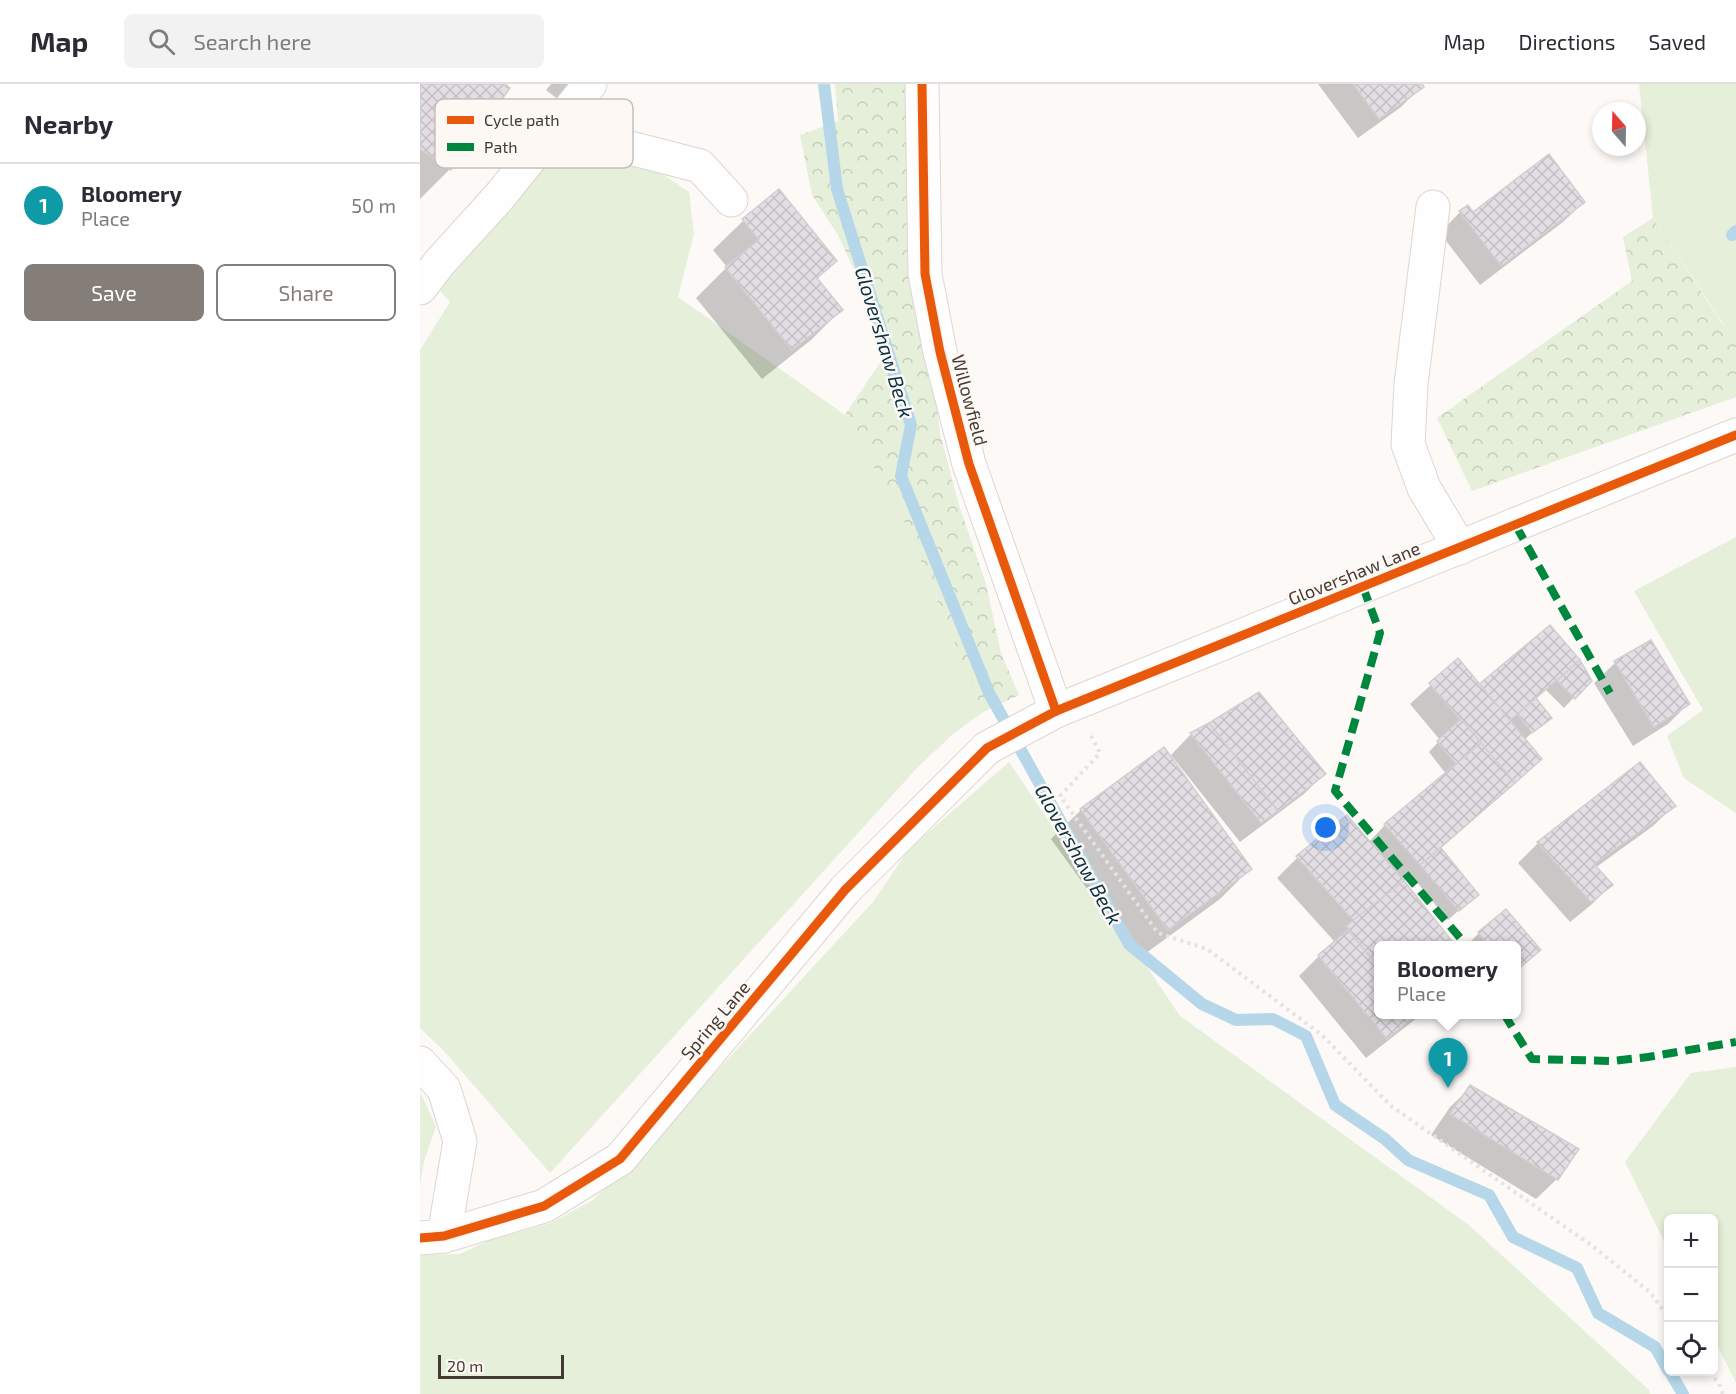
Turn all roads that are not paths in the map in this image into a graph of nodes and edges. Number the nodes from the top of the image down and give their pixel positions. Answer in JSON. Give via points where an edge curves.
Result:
{"nodes":[{"id":1,"x":590,"y":84,"type":"edge"},
{"id":2,"x":922,"y":84,"type":"edge"},
{"id":3,"x":578,"y":99,"type":"edge"},
{"id":4,"x":633,"y":149,"type":"edge"},
{"id":5,"x":522,"y":168,"type":"edge"},
{"id":6,"x":731,"y":200,"type":"dead end"},
{"id":7,"x":1433,"y":207,"type":"dead end"},
{"id":8,"x":420,"y":288,"type":"edge"},
{"id":9,"x":1736,"y":435,"type":"edge"},
{"id":10,"x":1460,"y":548,"type":"junction"},
{"id":11,"x":1042,"y":718,"type":"junction"},
{"id":12,"x":987,"y":748,"type":"joint"},
{"id":13,"x":420,"y":1063,"type":"edge"},
{"id":14,"x":432,"y":1237,"type":"edge"}],
"edges":[{"from":1,"to":3,"type":"street"},
{"from":2,"to":11,"type":"street","name":"Willowfield","via":[[925,274],[969,464]]},
{"from":4,"to":6,"type":"street","via":[[700,166]]},
{"from":5,"to":8,"type":"street"},
{"from":7,"to":10,"type":"street","via":[[1411,384],[1408,444],[1424,488]]},
{"from":9,"to":10,"type":"street","name":"Glovershaw Lane"},
{"from":10,"to":11,"type":"street","name":"Glovershaw Lane"},
{"from":11,"to":12,"type":"street","name":"Glovershaw Lane"},
{"from":12,"to":14,"type":"street","name":"Spring Lane","via":[[845,890],[620,1159],[544,1206]]},
{"from":13,"to":14,"type":"street","via":[[444,1089],[460,1141]]}]}
